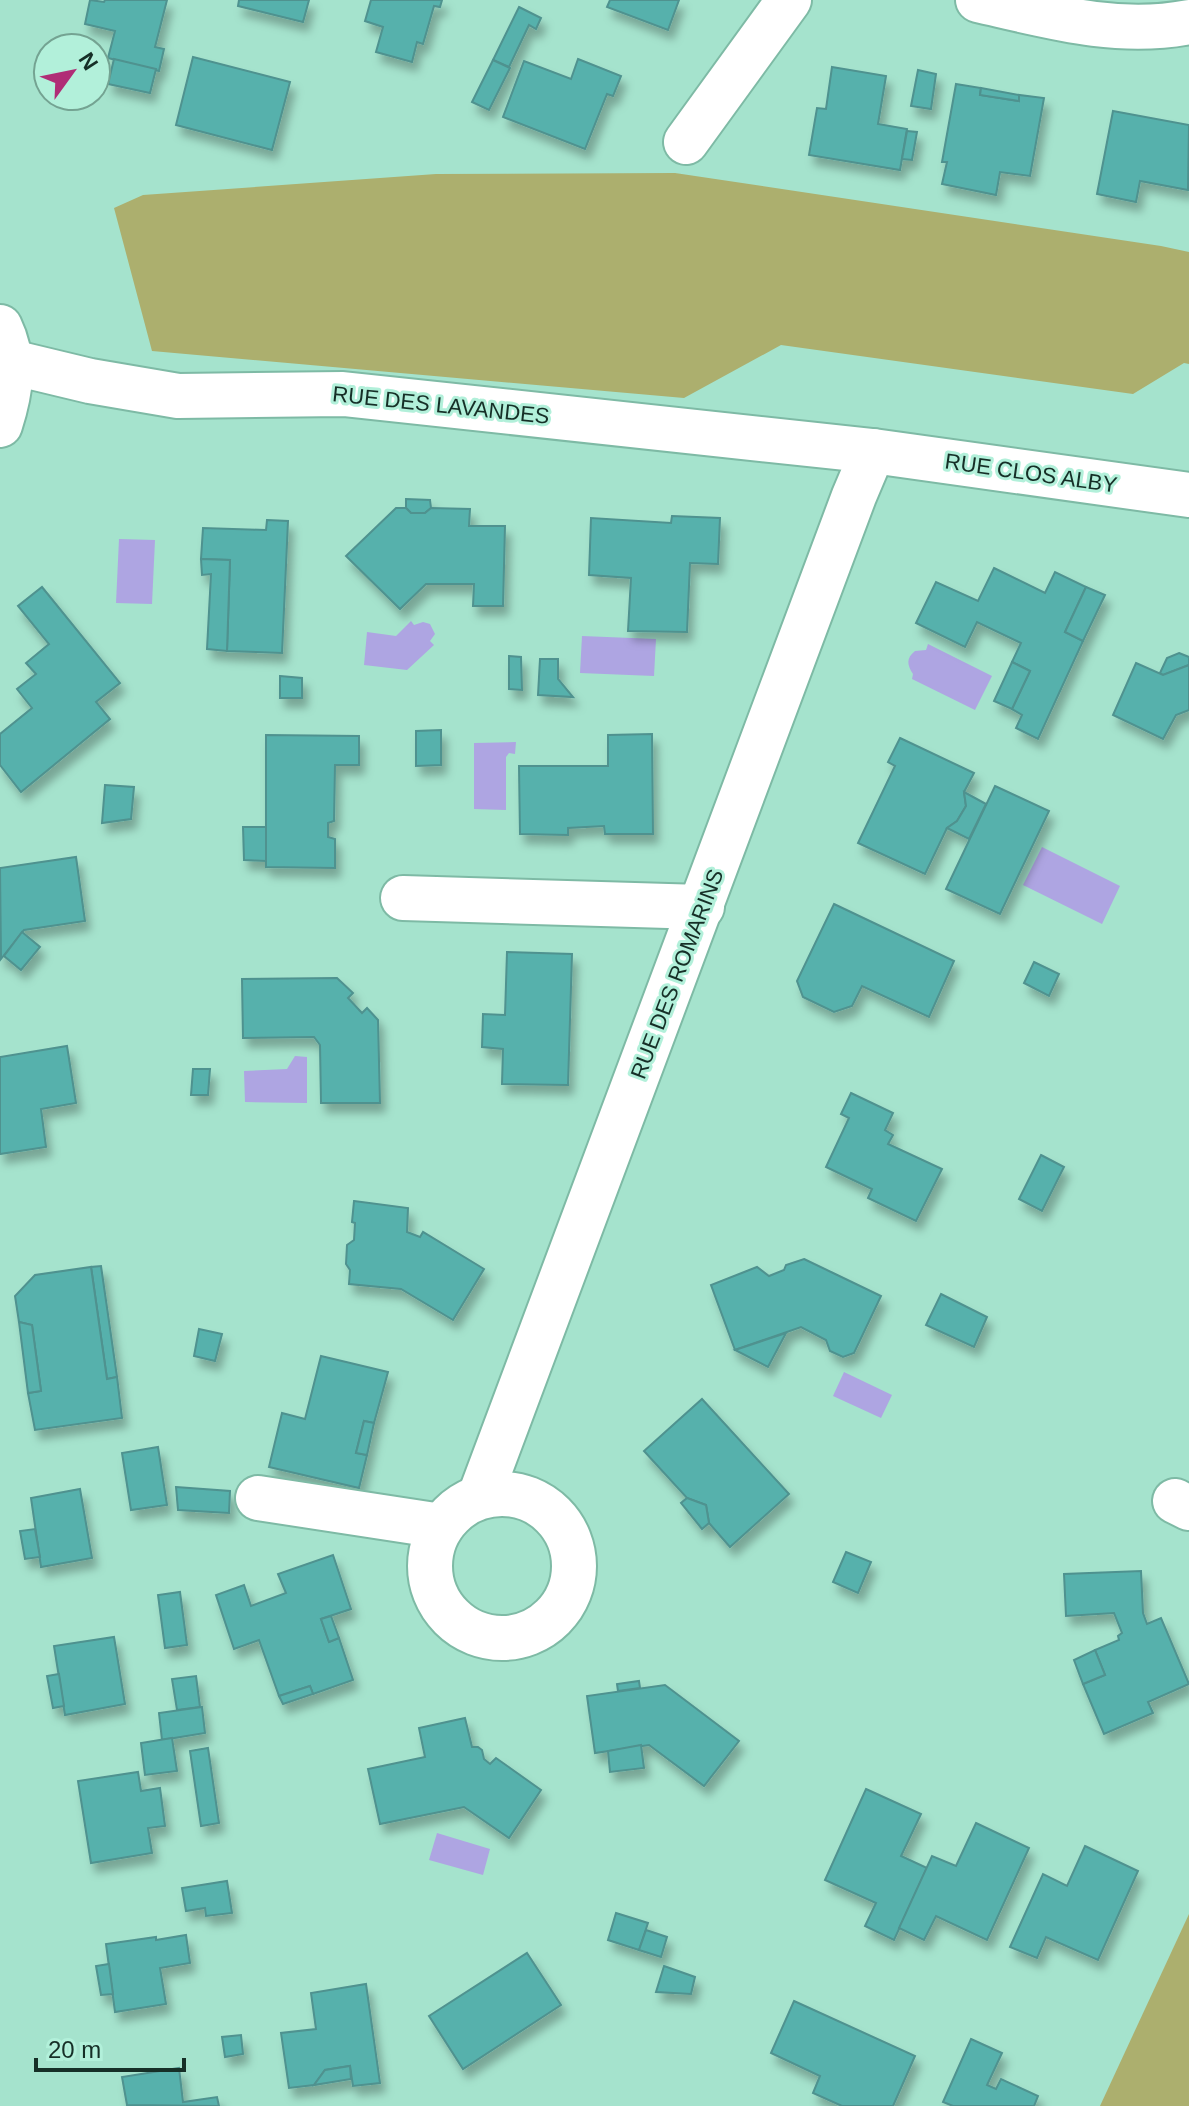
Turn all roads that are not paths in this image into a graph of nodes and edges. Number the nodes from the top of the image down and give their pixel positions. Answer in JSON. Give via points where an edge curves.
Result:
{"nodes":[{"id":1,"x":789,"y":0,"type":"edge"},
{"id":2,"x":978,"y":0,"type":"edge"},
{"id":3,"x":1189,"y":22,"type":"edge"},
{"id":4,"x":686,"y":142,"type":"dead end"},
{"id":5,"x":5,"y":344,"type":"edge"},
{"id":6,"x":0,"y":425,"type":"edge"},
{"id":7,"x":873,"y":451,"type":"junction"},
{"id":8,"x":1189,"y":495,"type":"edge"},
{"id":9,"x":403,"y":898,"type":"dead end"},
{"id":10,"x":702,"y":907,"type":"junction"},
{"id":11,"x":480,"y":1496,"type":"junction"},
{"id":12,"x":258,"y":1498,"type":"dead end"},
{"id":13,"x":441,"y":1526,"type":"junction"}],
"edges":[{"from":1,"to":4,"type":"street"},
{"from":2,"to":3,"type":"street","via":[[1121,28]]},
{"from":5,"to":6,"type":"street","via":[[9,396]]},
{"from":5,"to":7,"type":"street","name":"RUE DES LAVANDES","via":[[90,381],[178,396],[343,394]]},
{"from":7,"to":8,"type":"street","name":"RUE CLOS ALBY"},
{"from":7,"to":10,"type":"street","name":"RUE DES ROMARINS"},
{"from":9,"to":10,"type":"street"},
{"from":10,"to":11,"type":"street","name":"RUE DES ROMARINS"},
{"from":11,"to":13,"type":"street","via":[[457,1508]]},
{"from":11,"to":13,"type":"street","via":[[526,1497],[562,1524],[572,1545],[571,1591],[543,1627],[497,1639],[473,1633],[452,1619],[437,1599],[429,1575],[430,1550]]},
{"from":12,"to":13,"type":"street"}]}
